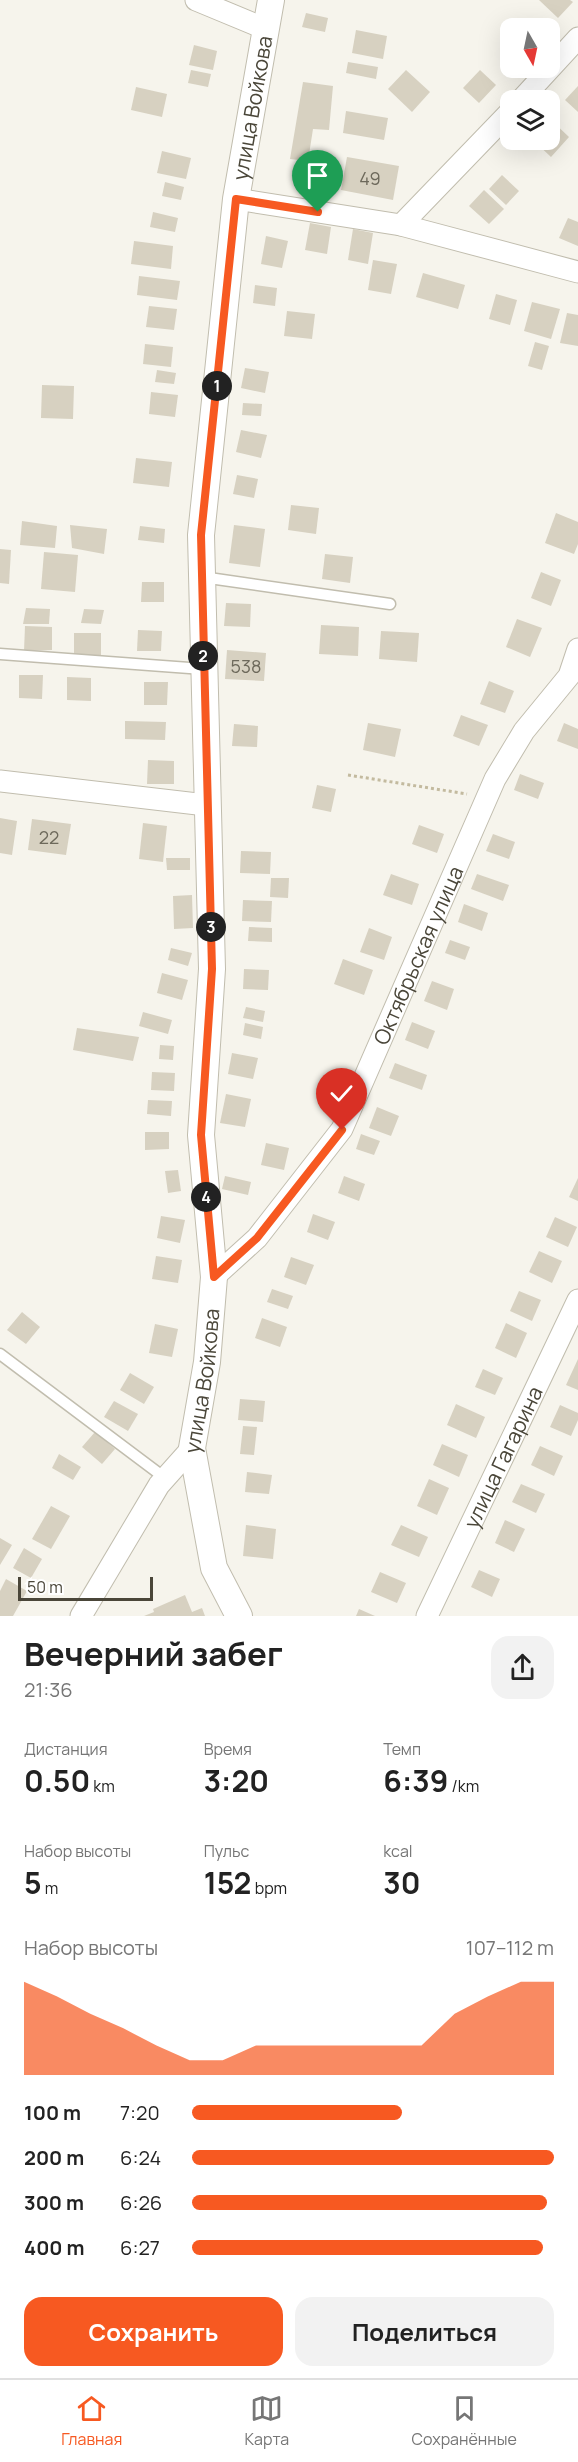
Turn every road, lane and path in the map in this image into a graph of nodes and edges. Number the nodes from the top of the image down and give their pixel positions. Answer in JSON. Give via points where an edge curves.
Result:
{"nodes":[{"id":1,"x":196,"y":0,"type":"edge"},
{"id":2,"x":271,"y":0,"type":"edge"},
{"id":3,"x":266,"y":29,"type":"junction"},
{"id":4,"x":578,"y":38,"type":"edge"},
{"id":5,"x":529,"y":90,"type":"edge"},
{"id":6,"x":500,"y":122,"type":"edge"},
{"id":7,"x":236,"y":199,"type":"junction"},
{"id":8,"x":401,"y":225,"type":"junction"},
{"id":9,"x":578,"y":272,"type":"edge"},
{"id":10,"x":202,"y":577,"type":"junction"},
{"id":11,"x":390,"y":604,"type":"dead end"},
{"id":12,"x":578,"y":649,"type":"edge"},
{"id":13,"x":0,"y":654,"type":"edge"},
{"id":14,"x":204,"y":669,"type":"junction"},
{"id":15,"x":573,"y":677,"type":"edge"},
{"id":16,"x":348,"y":775,"type":"dead end"},
{"id":17,"x":0,"y":781,"type":"edge"},
{"id":18,"x":487,"y":797,"type":"junction"},
{"id":19,"x":206,"y":805,"type":"junction"},
{"id":20,"x":214,"y":1277,"type":"junction"},
{"id":21,"x":578,"y":1300,"type":"edge"},
{"id":22,"x":0,"y":1354,"type":"edge"},
{"id":23,"x":192,"y":1448,"type":"junction"},
{"id":24,"x":165,"y":1478,"type":"junction"},
{"id":25,"x":81,"y":1616,"type":"edge"},
{"id":26,"x":239,"y":1616,"type":"edge"},
{"id":27,"x":427,"y":1616,"type":"edge"}],
"edges":[{"from":1,"to":3,"type":"street"},
{"from":2,"to":3,"type":"street","name":"улица Войкова"},
{"from":3,"to":7,"type":"street","name":"улица Войкова"},
{"from":4,"to":5,"type":"street"},
{"from":6,"to":8,"type":"street"},
{"from":7,"to":8,"type":"street"},
{"from":7,"to":10,"type":"street","name":"улица Войкова","via":[[201,535]]},
{"from":8,"to":9,"type":"street"},
{"from":10,"to":11,"type":"lane"},
{"from":10,"to":14,"type":"street","name":"улица Войкова"},
{"from":12,"to":15,"type":"street","name":"Октябрьская улица"},
{"from":13,"to":14,"type":"lane"},
{"from":14,"to":19,"type":"street","name":"улица Войкова"},
{"from":15,"to":18,"type":"street","name":"Октябрьская улица","via":[[524,731]]},
{"from":16,"to":18,"type":"path"},
{"from":17,"to":19,"type":"street"},
{"from":18,"to":20,"type":"street","name":"Октябрьская улица","via":[[342,1130],[257,1238]]},
{"from":19,"to":20,"type":"street","name":"улица Войкова","via":[[212,969],[201,1135]]},
{"from":20,"to":23,"type":"street","name":"улица Войкова","via":[[207,1362]]},
{"from":21,"to":27,"type":"street","name":"улица Гагарина"},
{"from":22,"to":24,"type":"lane"},
{"from":23,"to":24,"type":"street","name":"улица Войкова"},
{"from":23,"to":26,"type":"street","via":[[214,1568]]},
{"from":24,"to":25,"type":"street","name":"улица Войкова"}]}
